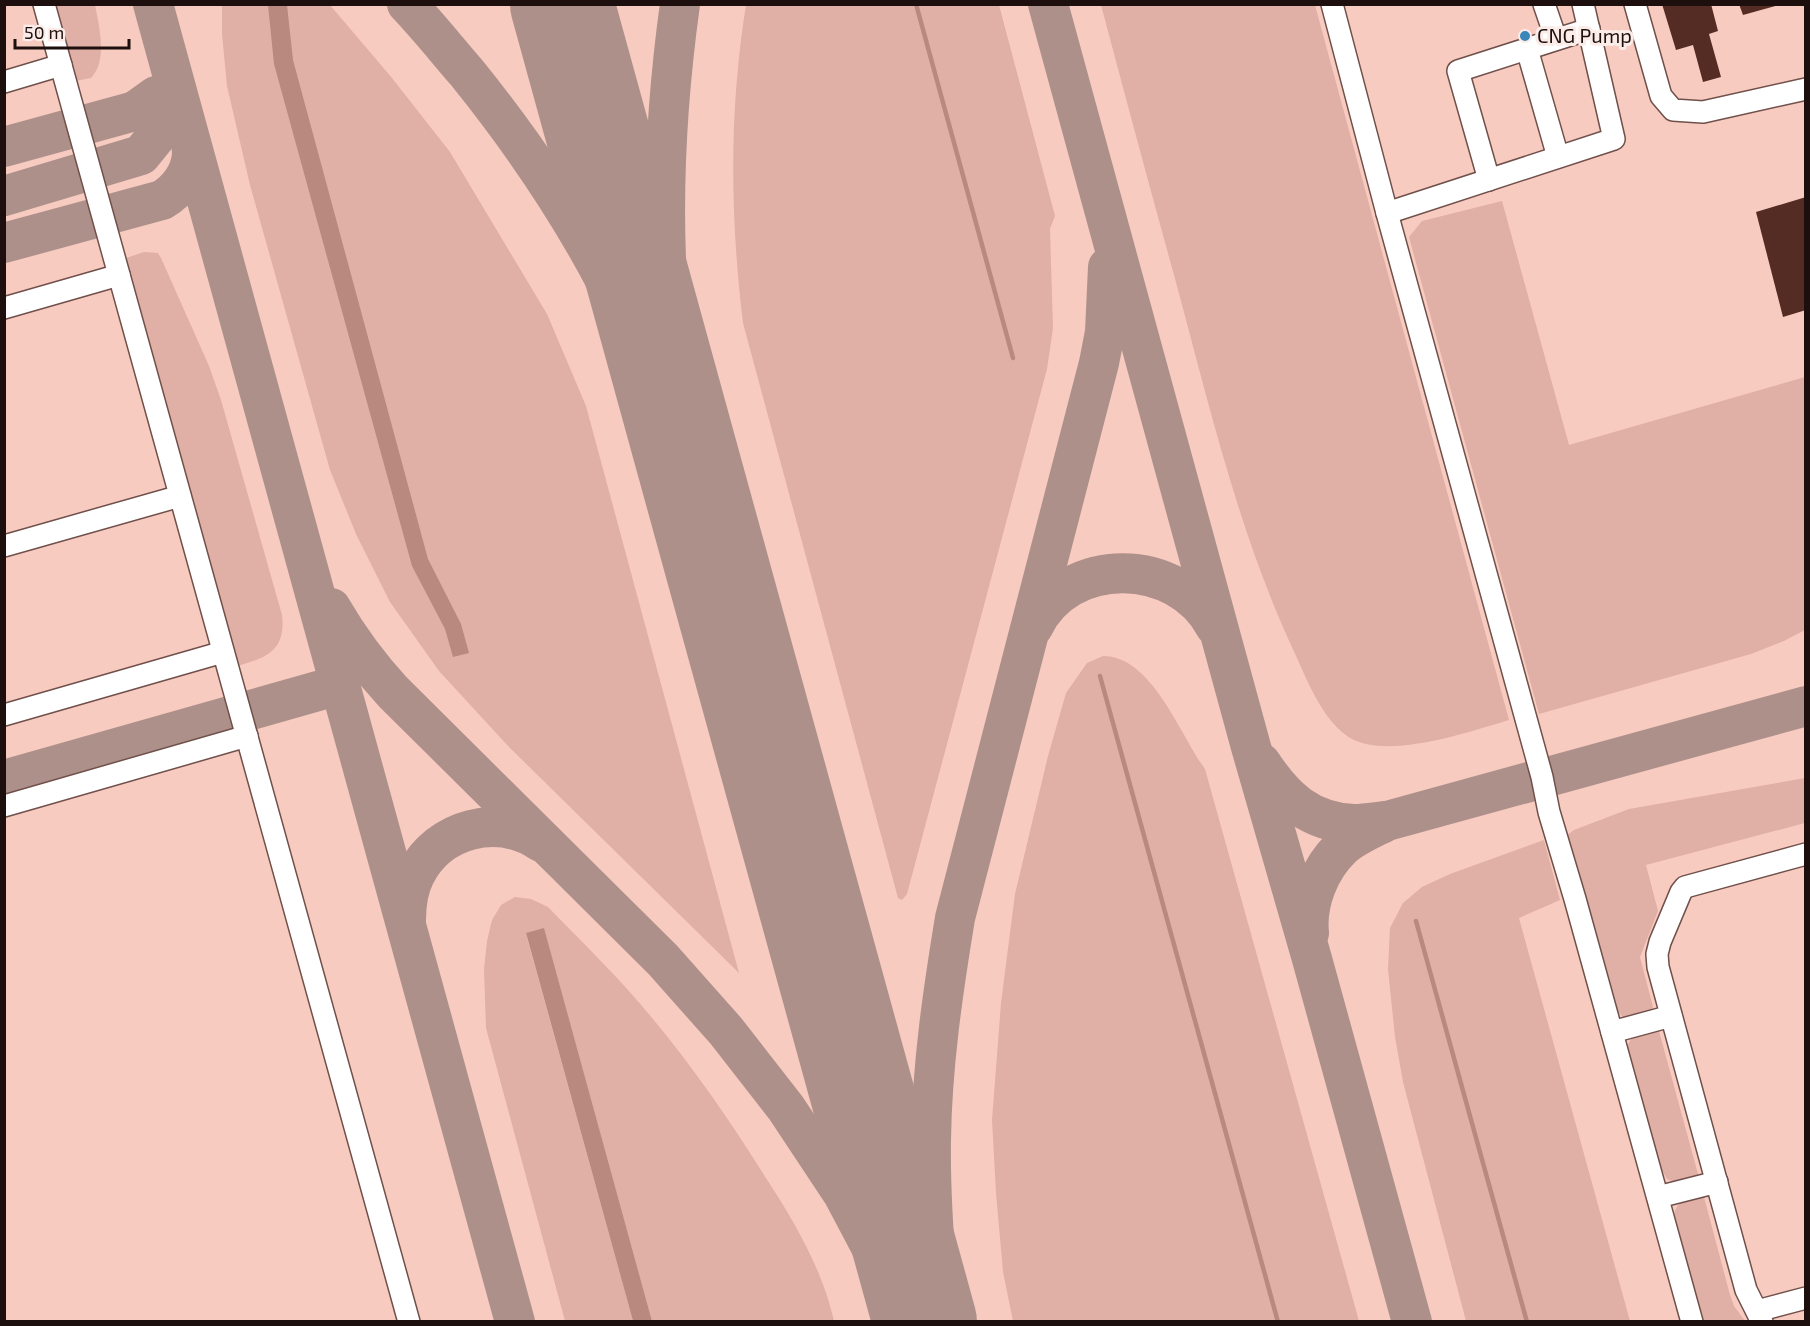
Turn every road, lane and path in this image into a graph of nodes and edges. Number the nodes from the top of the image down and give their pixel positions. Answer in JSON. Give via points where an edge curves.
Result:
{"nodes":[{"id":1,"x":44,"y":4,"type":"edge"},
{"id":2,"x":1332,"y":4,"type":"edge"},
{"id":3,"x":1544,"y":4,"type":"edge"},
{"id":4,"x":1583,"y":4,"type":"edge"},
{"id":5,"x":1635,"y":4,"type":"edge"},
{"id":6,"x":1589,"y":29,"type":"junction"},
{"id":7,"x":1556,"y":39,"type":"junction"},
{"id":8,"x":1527,"y":49,"type":"junction"},
{"id":9,"x":61,"y":65,"type":"junction"},
{"id":10,"x":4,"y":82,"type":"edge"},
{"id":11,"x":1806,"y":89,"type":"edge"},
{"id":12,"x":1558,"y":157,"type":"junction"},
{"id":13,"x":1489,"y":180,"type":"junction"},
{"id":14,"x":1387,"y":213,"type":"junction"},
{"id":15,"x":119,"y":276,"type":"junction"},
{"id":16,"x":4,"y":308,"type":"edge"},
{"id":17,"x":180,"y":496,"type":"junction"},
{"id":18,"x":4,"y":546,"type":"edge"},
{"id":19,"x":224,"y":652,"type":"junction"},
{"id":20,"x":4,"y":715,"type":"edge"},
{"id":21,"x":247,"y":736,"type":"junction"},
{"id":22,"x":4,"y":806,"type":"edge"},
{"id":23,"x":1806,"y":854,"type":"edge"},
{"id":24,"x":1671,"y":1016,"type":"junction"},
{"id":25,"x":1612,"y":1032,"type":"junction"},
{"id":26,"x":1717,"y":1182,"type":"junction"},
{"id":27,"x":1658,"y":1197,"type":"junction"},
{"id":28,"x":1806,"y":1298,"type":"edge"},
{"id":29,"x":1759,"y":1316,"type":"edge"},
{"id":30,"x":409,"y":1322,"type":"edge"},
{"id":31,"x":1692,"y":1322,"type":"edge"}],
"edges":[{"from":1,"to":9,"type":"lane"},
{"from":2,"to":14,"type":"lane"},
{"from":3,"to":7,"type":"lane"},
{"from":4,"to":6,"type":"lane"},
{"from":5,"to":11,"type":"lane","via":[[1660,96],[1673,110],[1703,112]]},
{"from":6,"to":7,"type":"lane"},
{"from":6,"to":12,"type":"lane","via":[[1614,139]]},
{"from":7,"to":8,"type":"lane"},
{"from":8,"to":12,"type":"lane"},
{"from":8,"to":13,"type":"lane","via":[[1458,70]]},
{"from":9,"to":10,"type":"lane"},
{"from":9,"to":15,"type":"lane"},
{"from":12,"to":13,"type":"lane"},
{"from":13,"to":14,"type":"lane"},
{"from":14,"to":25,"type":"lane"},
{"from":15,"to":16,"type":"lane"},
{"from":15,"to":17,"type":"lane"},
{"from":17,"to":18,"type":"lane"},
{"from":17,"to":19,"type":"lane"},
{"from":19,"to":20,"type":"lane"},
{"from":19,"to":21,"type":"lane"},
{"from":21,"to":22,"type":"lane"},
{"from":21,"to":30,"type":"lane"},
{"from":23,"to":24,"type":"lane","via":[[1685,887],[1657,954]]},
{"from":24,"to":25,"type":"lane"},
{"from":24,"to":26,"type":"lane"},
{"from":25,"to":27,"type":"lane"},
{"from":26,"to":27,"type":"lane"},
{"from":26,"to":29,"type":"lane","via":[[1746,1290]]},
{"from":27,"to":31,"type":"lane"},
{"from":28,"to":29,"type":"lane"}]}
